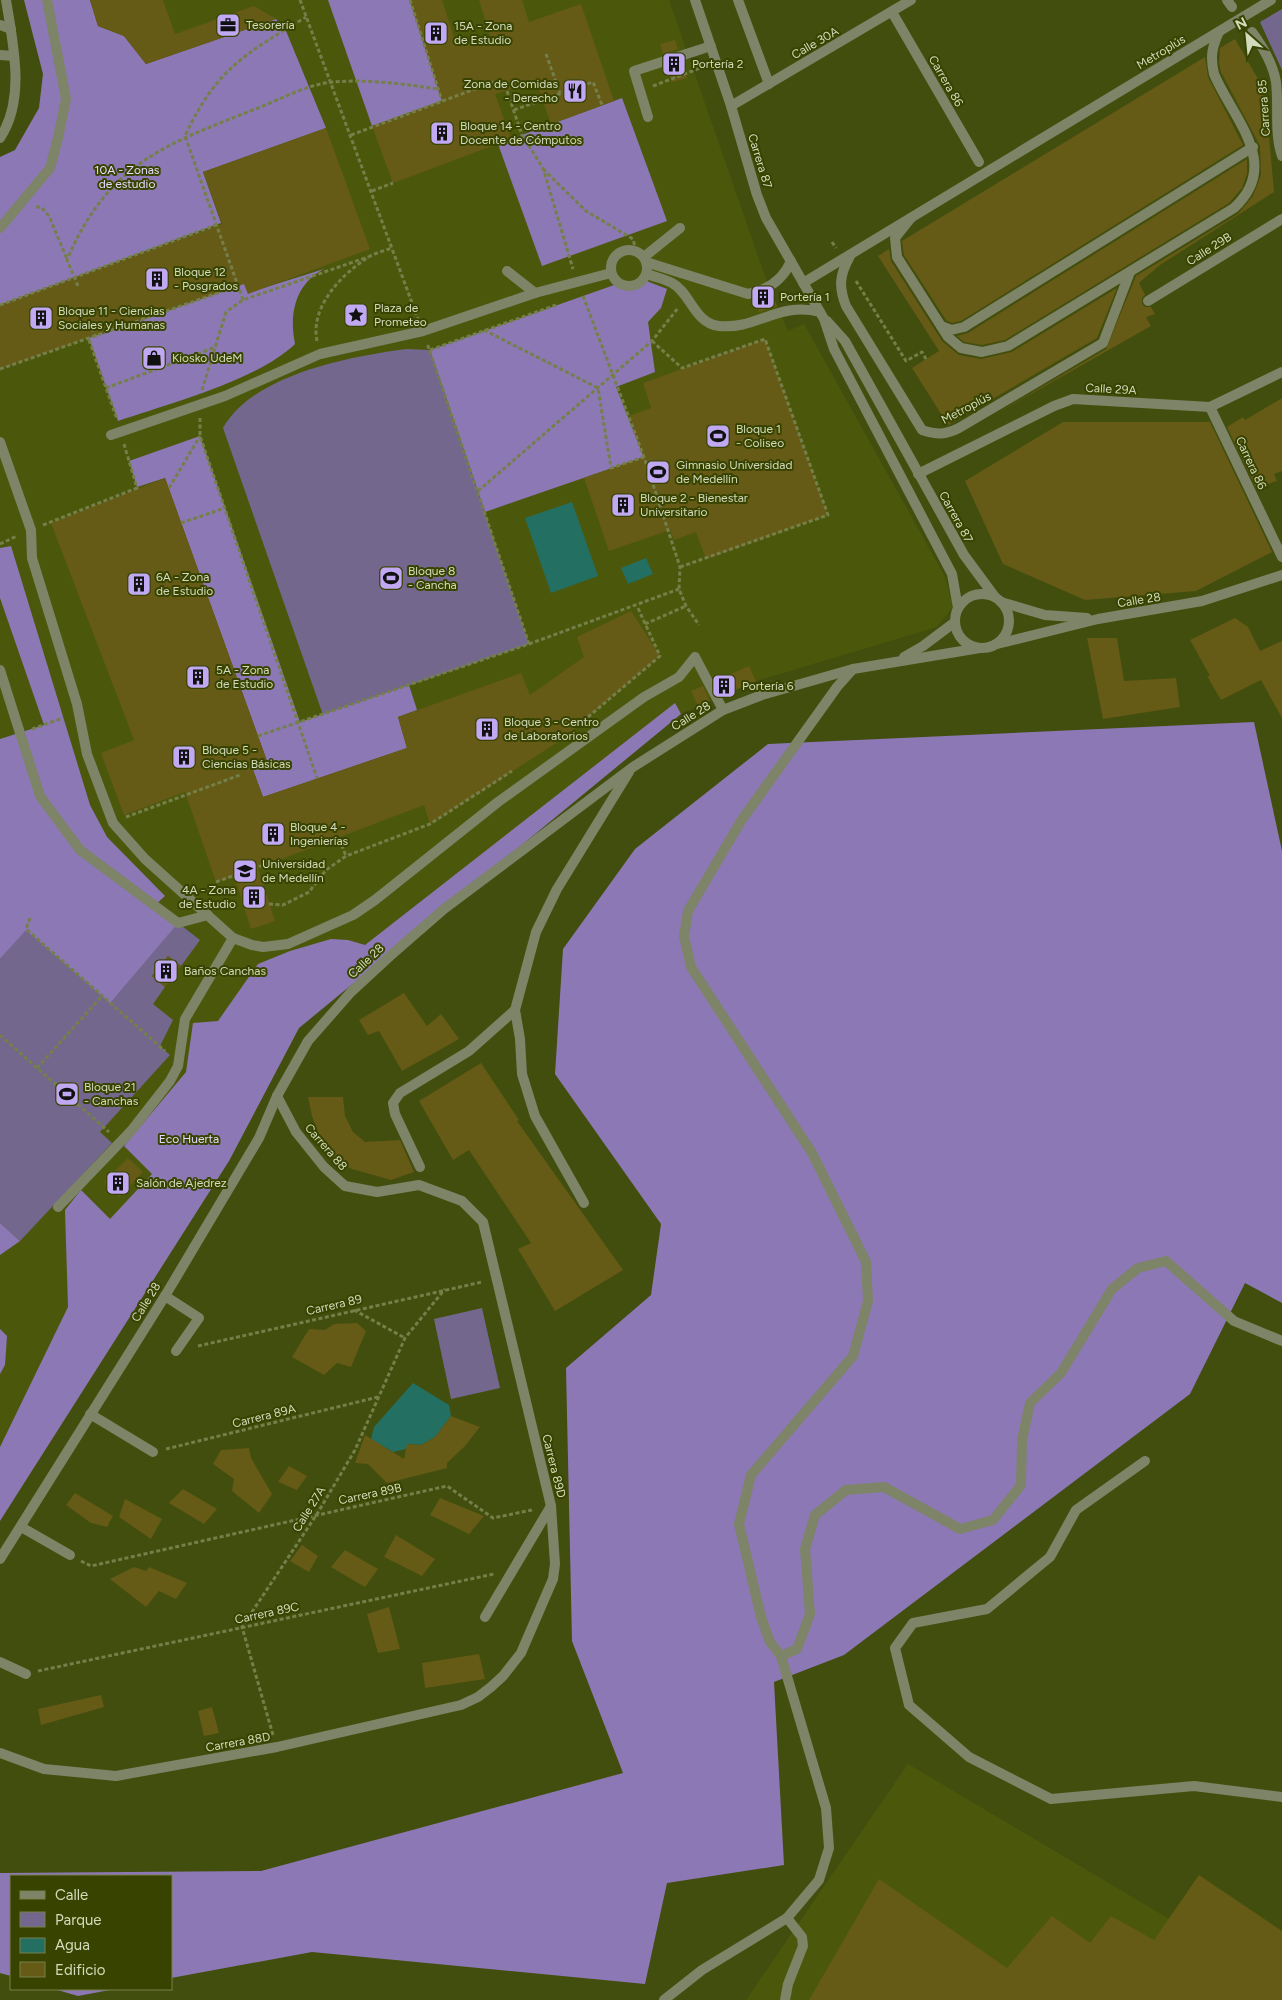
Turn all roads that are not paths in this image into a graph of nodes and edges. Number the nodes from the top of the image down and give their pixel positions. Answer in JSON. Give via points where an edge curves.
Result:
{"nodes":[{"id":1,"x":6,"y":0,"type":"edge"},
{"id":2,"x":47,"y":0,"type":"edge"},
{"id":3,"x":694,"y":0,"type":"edge"},
{"id":4,"x":738,"y":0,"type":"edge"},
{"id":5,"x":911,"y":0,"type":"edge"},
{"id":6,"x":1271,"y":0,"type":"edge"},
{"id":7,"x":892,"y":12,"type":"junction"},
{"id":8,"x":0,"y":26,"type":"edge"},
{"id":9,"x":11,"y":29,"type":"junction"},
{"id":10,"x":1219,"y":32,"type":"junction"},
{"id":11,"x":1252,"y":32,"type":"dead end"},
{"id":12,"x":711,"y":46,"type":"junction"},
{"id":13,"x":0,"y":55,"type":"edge"},
{"id":14,"x":14,"y":56,"type":"junction"},
{"id":15,"x":769,"y":84,"type":"junction"},
{"id":16,"x":731,"y":106,"type":"junction"},
{"id":17,"x":648,"y":116,"type":"dead end"},
{"id":18,"x":0,"y":138,"type":"edge"},
{"id":19,"x":1253,"y":147,"type":"junction"},
{"id":20,"x":1282,"y":156,"type":"edge"},
{"id":21,"x":979,"y":162,"type":"dead end"},
{"id":22,"x":911,"y":218,"type":"junction"},
{"id":23,"x":1282,"y":219,"type":"edge"},
{"id":24,"x":0,"y":228,"type":"edge"},
{"id":25,"x":680,"y":228,"type":"dead end"},
{"id":26,"x":852,"y":253,"type":"junction"},
{"id":27,"x":645,"y":260,"type":"junction"},
{"id":28,"x":790,"y":261,"type":"junction"},
{"id":29,"x":507,"y":271,"type":"dead end"},
{"id":30,"x":1130,"y":272,"type":"junction"},
{"id":31,"x":611,"y":273,"type":"junction"},
{"id":32,"x":645,"y":277,"type":"junction"},
{"id":33,"x":803,"y":283,"type":"junction"},
{"id":34,"x":535,"y":293,"type":"junction"},
{"id":35,"x":1148,"y":301,"type":"dead end"},
{"id":36,"x":822,"y":315,"type":"junction"},
{"id":37,"x":940,"y":326,"type":"junction"},
{"id":38,"x":1282,"y":372,"type":"edge"},
{"id":39,"x":1210,"y":407,"type":"junction"},
{"id":40,"x":111,"y":435,"type":"dead end"},
{"id":41,"x":0,"y":442,"type":"edge"},
{"id":42,"x":918,"y":474,"type":"junction"},
{"id":43,"x":1282,"y":557,"type":"edge"},
{"id":44,"x":1282,"y":575,"type":"edge"},
{"id":45,"x":998,"y":599,"type":"junction"},
{"id":46,"x":958,"y":608,"type":"junction"},
{"id":47,"x":1098,"y":619,"type":"junction"},
{"id":48,"x":955,"y":622,"type":"junction"},
{"id":49,"x":997,"y":644,"type":"junction"},
{"id":50,"x":980,"y":648,"type":"junction"},
{"id":51,"x":892,"y":663,"type":"junction"},
{"id":52,"x":853,"y":669,"type":"junction"},
{"id":53,"x":0,"y":670,"type":"edge"},
{"id":54,"x":723,"y":710,"type":"junction"},
{"id":55,"x":633,"y":767,"type":"junction"},
{"id":56,"x":208,"y":915,"type":"junction"},
{"id":57,"x":233,"y":938,"type":"junction"},
{"id":58,"x":515,"y":1010,"type":"junction"},
{"id":59,"x":277,"y":1096,"type":"junction"},
{"id":60,"x":420,"y":1167,"type":"dead end"},
{"id":61,"x":584,"y":1203,"type":"dead end"},
{"id":62,"x":58,"y":1208,"type":"dead end"},
{"id":63,"x":483,"y":1222,"type":"joint"},
{"id":64,"x":164,"y":1296,"type":"junction"},
{"id":65,"x":1282,"y":1341,"type":"edge"},
{"id":66,"x":176,"y":1351,"type":"road end"},
{"id":67,"x":90,"y":1414,"type":"junction"},
{"id":68,"x":154,"y":1452,"type":"road end"},
{"id":69,"x":1145,"y":1461,"type":"dead end"},
{"id":70,"x":551,"y":1506,"type":"junction"},
{"id":71,"x":21,"y":1527,"type":"junction"},
{"id":72,"x":70,"y":1555,"type":"road end"},
{"id":73,"x":0,"y":1559,"type":"edge"},
{"id":74,"x":485,"y":1617,"type":"dead end"},
{"id":75,"x":781,"y":1656,"type":"junction"},
{"id":76,"x":0,"y":1662,"type":"edge"},
{"id":77,"x":26,"y":1674,"type":"road end"},
{"id":78,"x":478,"y":1697,"type":"joint"},
{"id":79,"x":0,"y":1753,"type":"edge"},
{"id":80,"x":1282,"y":1797,"type":"edge"},
{"id":81,"x":787,"y":1918,"type":"junction"},
{"id":82,"x":664,"y":2000,"type":"edge"},
{"id":83,"x":785,"y":2000,"type":"edge"}],
"edges":[{"from":1,"to":9,"type":"street"},
{"from":2,"to":24,"type":"street","via":[[66,99],[50,168]]},
{"from":3,"to":12,"type":"street","name":"Carrera 87"},
{"from":4,"to":15,"type":"street"},
{"from":5,"to":7,"type":"street","name":"Calle 30A"},
{"from":6,"to":10,"type":"street","name":"Metroplús"},
{"from":7,"to":15,"type":"street","name":"Calle 30A"},
{"from":7,"to":21,"type":"street","name":"Carrera 86"},
{"from":8,"to":9,"type":"street"},
{"from":9,"to":14,"type":"street"},
{"from":10,"to":19,"type":"street","name":"Metroplús","via":[[1212,48],[1214,74]]},
{"from":10,"to":22,"type":"street","name":"Metroplús"},
{"from":11,"to":20,"type":"street","name":"Carrera 85","via":[[1271,63],[1276,81]]},
{"from":12,"to":16,"type":"street","name":"Carrera 87"},
{"from":12,"to":17,"type":"street","via":[[634,71]]},
{"from":13,"to":14,"type":"street"},
{"from":14,"to":18,"type":"street","via":[[15,102]]},
{"from":15,"to":16,"type":"street","name":"Calle 30A"},
{"from":16,"to":28,"type":"street","name":"Carrera 87","via":[[757,195]]},
{"from":19,"to":30,"type":"street","name":"Metroplús","via":[[1256,167],[1253,185],[1246,197],[1234,208]]},
{"from":19,"to":37,"type":"street","via":[[964,326],[951,330]]},
{"from":22,"to":26,"type":"street","name":"Metroplús"},
{"from":22,"to":37,"type":"street","name":"Metroplús","via":[[895,238],[897,257]]},
{"from":23,"to":35,"type":"street","name":"Calle 29B"},
{"from":25,"to":27,"type":"street"},
{"from":26,"to":30,"type":"street","name":"Metroplús","via":[[842,270],[840,282],[846,306],[922,430],[934,434],[947,434],[959,428],[1103,343]]},
{"from":26,"to":33,"type":"street","name":"Metroplús"},
{"from":27,"to":28,"type":"street","via":[[748,294],[762,291],[774,283],[787,270]]},
{"from":27,"to":31,"type":"street","via":[[633,250],[621,252],[612,261]]},
{"from":27,"to":32,"type":"street"},
{"from":28,"to":33,"type":"street","name":"Carrera 87"},
{"from":29,"to":34,"type":"street"},
{"from":30,"to":37,"type":"street","name":"Metroplús","via":[[1008,346],[992,351],[961,348]]},
{"from":31,"to":32,"type":"street","via":[[618,283],[628,287],[640,284]]},
{"from":31,"to":34,"type":"street"},
{"from":32,"to":36,"type":"street","via":[[672,283],[705,320],[717,326],[738,326],[787,309],[800,308]]},
{"from":33,"to":36,"type":"street","name":"Carrera 87"},
{"from":34,"to":40,"type":"street","via":[[423,331],[320,354],[200,405]]},
{"from":36,"to":42,"type":"street","name":"Carrera 87","via":[[845,341]]},
{"from":36,"to":46,"type":"street","name":"Carrera 87","via":[[834,348],[952,574]]},
{"from":38,"to":39,"type":"street","name":"Calle 29A"},
{"from":39,"to":42,"type":"street","name":"Calle 29A","via":[[1072,399]]},
{"from":39,"to":43,"type":"street","name":"Carrera 86"},
{"from":41,"to":56,"type":"street","via":[[30,530],[32,558],[77,704],[87,754],[113,823],[145,859]]},
{"from":42,"to":45,"type":"street","name":"Carrera 87","via":[[964,555]]},
{"from":44,"to":47,"type":"street","name":"Calle 28","via":[[1202,601]]},
{"from":45,"to":46,"type":"street","via":[[978,594],[963,601]]},
{"from":45,"to":47,"type":"street","via":[[1045,615]]},
{"from":45,"to":49,"type":"street","via":[[1006,608],[1009,624]]},
{"from":46,"to":48,"type":"street"},
{"from":47,"to":49,"type":"street","name":"Calle 28"},
{"from":48,"to":50,"type":"street","via":[[956,630],[966,643]]},
{"from":48,"to":51,"type":"street","via":[[912,654]]},
{"from":49,"to":50,"type":"street"},
{"from":50,"to":51,"type":"street","name":"Calle 28"},
{"from":51,"to":52,"type":"street","name":"Calle 28"},
{"from":52,"to":54,"type":"street","name":"Calle 28","via":[[762,695]]},
{"from":52,"to":75,"type":"street","via":[[741,821],[688,911],[684,936],[691,967],[812,1153],[866,1262],[868,1301],[853,1356],[751,1475],[739,1524],[761,1617],[770,1642]]},
{"from":53,"to":56,"type":"street","via":[[40,796],[80,850],[178,923]]},
{"from":54,"to":55,"type":"street","name":"Calle 28"},
{"from":54,"to":57,"type":"street","via":[[694,657],[679,677],[644,697],[498,802],[353,915],[288,944],[252,946]]},
{"from":55,"to":58,"type":"street","via":[[557,889],[536,932]]},
{"from":55,"to":59,"type":"street","name":"Calle 28","via":[[444,909],[383,962],[308,1041]]},
{"from":56,"to":57,"type":"street"},
{"from":57,"to":62,"type":"street","via":[[185,1019],[178,1066],[170,1082],[131,1131]]},
{"from":58,"to":60,"type":"street","via":[[469,1051],[400,1093],[393,1103]]},
{"from":58,"to":61,"type":"street","via":[[522,1074],[535,1116]]},
{"from":59,"to":63,"type":"street","name":"Carrera 88","via":[[296,1132],[324,1167],[345,1186],[377,1192],[419,1185],[462,1202]]},
{"from":59,"to":64,"type":"street","name":"Calle 28","via":[[259,1138]]},
{"from":63,"to":70,"type":"street","name":"Carrera 89D"},
{"from":64,"to":66,"type":"street","via":[[200,1318]]},
{"from":64,"to":67,"type":"street","name":"Calle 28"},
{"from":65,"to":75,"type":"street","via":[[1234,1321],[1166,1261],[1138,1268],[1112,1290],[1061,1373],[1030,1403],[1022,1440],[1021,1485],[993,1520],[960,1529],[884,1487],[846,1490],[815,1515],[805,1549],[810,1614],[797,1649]]},
{"from":67,"to":68,"type":"street"},
{"from":67,"to":71,"type":"street","name":"Calle 28"},
{"from":69,"to":80,"type":"street","via":[[1076,1510],[1050,1558],[987,1609],[912,1623],[895,1648],[909,1705],[970,1757],[1051,1799],[1194,1786]]},
{"from":70,"to":74,"type":"street"},
{"from":70,"to":78,"type":"street","name":"Carrera 89D","via":[[553,1579],[520,1653],[503,1676]]},
{"from":71,"to":72,"type":"street"},
{"from":71,"to":73,"type":"street","name":"Calle 28"},
{"from":75,"to":81,"type":"street","via":[[826,1808],[829,1848],[818,1880]]},
{"from":76,"to":77,"type":"street"},
{"from":78,"to":79,"type":"street","name":"Carrera 88D","via":[[461,1705],[277,1747],[116,1776],[44,1769]]},
{"from":81,"to":82,"type":"street","via":[[702,1970]]},
{"from":81,"to":83,"type":"street","via":[[802,1937],[803,1946]]}]}
